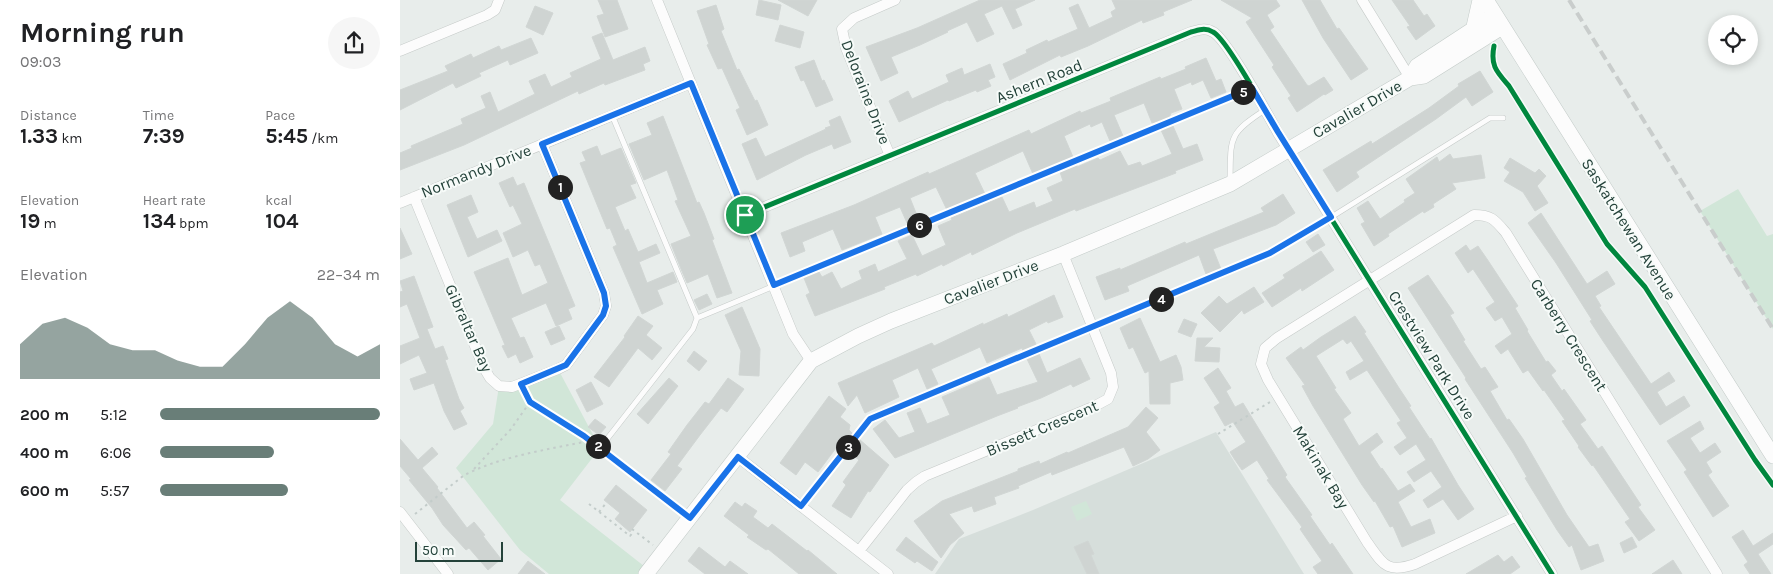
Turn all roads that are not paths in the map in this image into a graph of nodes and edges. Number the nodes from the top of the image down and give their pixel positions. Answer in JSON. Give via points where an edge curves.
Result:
{"nodes":[{"id":1,"x":499,"y":0,"type":"edge"},
{"id":2,"x":657,"y":0,"type":"edge"},
{"id":3,"x":895,"y":0,"type":"edge"},
{"id":4,"x":1362,"y":0,"type":"edge"},
{"id":5,"x":1480,"y":0,"type":"edge"},
{"id":6,"x":1486,"y":0,"type":"edge"},
{"id":7,"x":1499,"y":21,"type":"junction"},
{"id":8,"x":1476,"y":36,"type":"junction"},
{"id":9,"x":1514,"y":46,"type":"junction"},
{"id":10,"x":400,"y":51,"type":"edge"},
{"id":11,"x":1410,"y":78,"type":"junction"},
{"id":12,"x":691,"y":83,"type":"junction"},
{"id":13,"x":1252,"y":88,"type":"junction"},
{"id":14,"x":1266,"y":110,"type":"junction"},
{"id":15,"x":612,"y":115,"type":"junction"},
{"id":16,"x":1503,"y":118,"type":"dead end"},
{"id":17,"x":542,"y":144,"type":"junction"},
{"id":18,"x":1289,"y":149,"type":"junction"},
{"id":19,"x":890,"y":156,"type":"junction"},
{"id":20,"x":1230,"y":184,"type":"junction"},
{"id":21,"x":414,"y":197,"type":"junction"},
{"id":22,"x":400,"y":203,"type":"edge"},
{"id":23,"x":745,"y":215,"type":"junction"},
{"id":24,"x":1331,"y":217,"type":"junction"},
{"id":25,"x":1063,"y":254,"type":"junction"},
{"id":26,"x":1370,"y":278,"type":"junction"},
{"id":27,"x":774,"y":285,"type":"junction"},
{"id":28,"x":697,"y":318,"type":"junction"},
{"id":29,"x":1092,"y":328,"type":"junction"},
{"id":30,"x":810,"y":362,"type":"junction"},
{"id":31,"x":1773,"y":456,"type":"edge"},
{"id":32,"x":738,"y":457,"type":"junction"},
{"id":33,"x":801,"y":506,"type":"junction"},
{"id":34,"x":1516,"y":516,"type":"junction"},
{"id":35,"x":403,"y":517,"type":"edge"},
{"id":36,"x":690,"y":518,"type":"junction"},
{"id":37,"x":859,"y":551,"type":"junction"},
{"id":38,"x":653,"y":572,"type":"edge"},
{"id":39,"x":448,"y":574,"type":"edge"},
{"id":40,"x":888,"y":574,"type":"edge"},
{"id":41,"x":1552,"y":574,"type":"edge"},
{"id":42,"x":1717,"y":574,"type":"edge"}],
"edges":[{"from":1,"to":10,"type":"street","via":[[495,10],[487,15]]},
{"from":2,"to":12,"type":"street"},
{"from":3,"to":19,"type":"street","name":"Deloraine Drive","via":[[854,18],[842,29],[846,48]]},
{"from":4,"to":11,"type":"street"},
{"from":5,"to":8,"type":"street"},
{"from":6,"to":7,"type":"street","name":"Saskatchewan Avenue"},
{"from":7,"to":8,"type":"street","name":"Cavalier Drive"},
{"from":7,"to":9,"type":"street","name":"Saskatchewan Avenue"},
{"from":8,"to":9,"type":"street"},
{"from":8,"to":11,"type":"street","name":"Cavalier Drive","via":[[1424,76]]},
{"from":9,"to":31,"type":"street","name":"Saskatchewan Avenue"},
{"from":11,"to":18,"type":"street","name":"Cavalier Drive"},
{"from":12,"to":15,"type":"street","name":"Normandy Drive"},
{"from":12,"to":23,"type":"street"},
{"from":13,"to":14,"type":"street","name":"Ashern Road"},
{"from":13,"to":19,"type":"street","name":"Ashern Road","via":[[1224,44],[1214,32],[1204,29]]},
{"from":13,"to":27,"type":"lane"},
{"from":14,"to":18,"type":"street","name":"Ashern Road"},
{"from":14,"to":20,"type":"lane","via":[[1238,130],[1232,141]]},
{"from":15,"to":17,"type":"street","name":"Normandy Drive"},
{"from":15,"to":28,"type":"lane"},
{"from":16,"to":24,"type":"lane","via":[[1490,118]]},
{"from":17,"to":21,"type":"street","name":"Normandy Drive"},
{"from":17,"to":21,"type":"street","name":"Gibraltar Bay","via":[[604,293],[606,306],[603,315],[566,365],[521,384],[499,386],[484,368]]},
{"from":18,"to":20,"type":"street","name":"Cavalier Drive"},
{"from":18,"to":24,"type":"street","name":"Crestview Park Drive"},
{"from":19,"to":23,"type":"street","name":"Ashern Road"},
{"from":20,"to":25,"type":"street","name":"Cavalier Drive"},
{"from":21,"to":22,"type":"street","name":"Normandy Drive"},
{"from":23,"to":27,"type":"street"},
{"from":24,"to":26,"type":"street","name":"Crestview Park Drive"},
{"from":24,"to":29,"type":"lane","via":[[1270,253]]},
{"from":25,"to":29,"type":"street","name":"Bissett Crescent"},
{"from":25,"to":30,"type":"street","name":"Cavalier Drive","via":[[891,321],[836,346]]},
{"from":26,"to":34,"type":"street","name":"Crestview Park Drive"},
{"from":26,"to":34,"type":"street","name":"Makinak Bay","via":[[1265,348],[1261,364],[1278,397],[1383,564],[1400,569],[1414,564]]},
{"from":26,"to":42,"type":"street","name":"Carberry Crescent","via":[[1474,215],[1494,219],[1506,233]]},
{"from":27,"to":28,"type":"lane"},
{"from":27,"to":30,"type":"street","via":[[793,334]]},
{"from":28,"to":36,"type":"lane","via":[[693,330],[600,448]]},
{"from":29,"to":33,"type":"lane","via":[[870,419]]},
{"from":29,"to":37,"type":"street","name":"Bissett Crescent","via":[[1111,373],[1113,387],[1108,399],[925,476],[907,490]]},
{"from":30,"to":32,"type":"street","name":"Cavalier Drive"},
{"from":32,"to":33,"type":"street"},
{"from":32,"to":36,"type":"street","name":"Cavalier Drive"},
{"from":33,"to":37,"type":"street"},
{"from":34,"to":41,"type":"street","name":"Crestview Park Drive"},
{"from":35,"to":39,"type":"street"},
{"from":36,"to":38,"type":"street","name":"Cavalier Drive"},
{"from":37,"to":40,"type":"street"}]}
